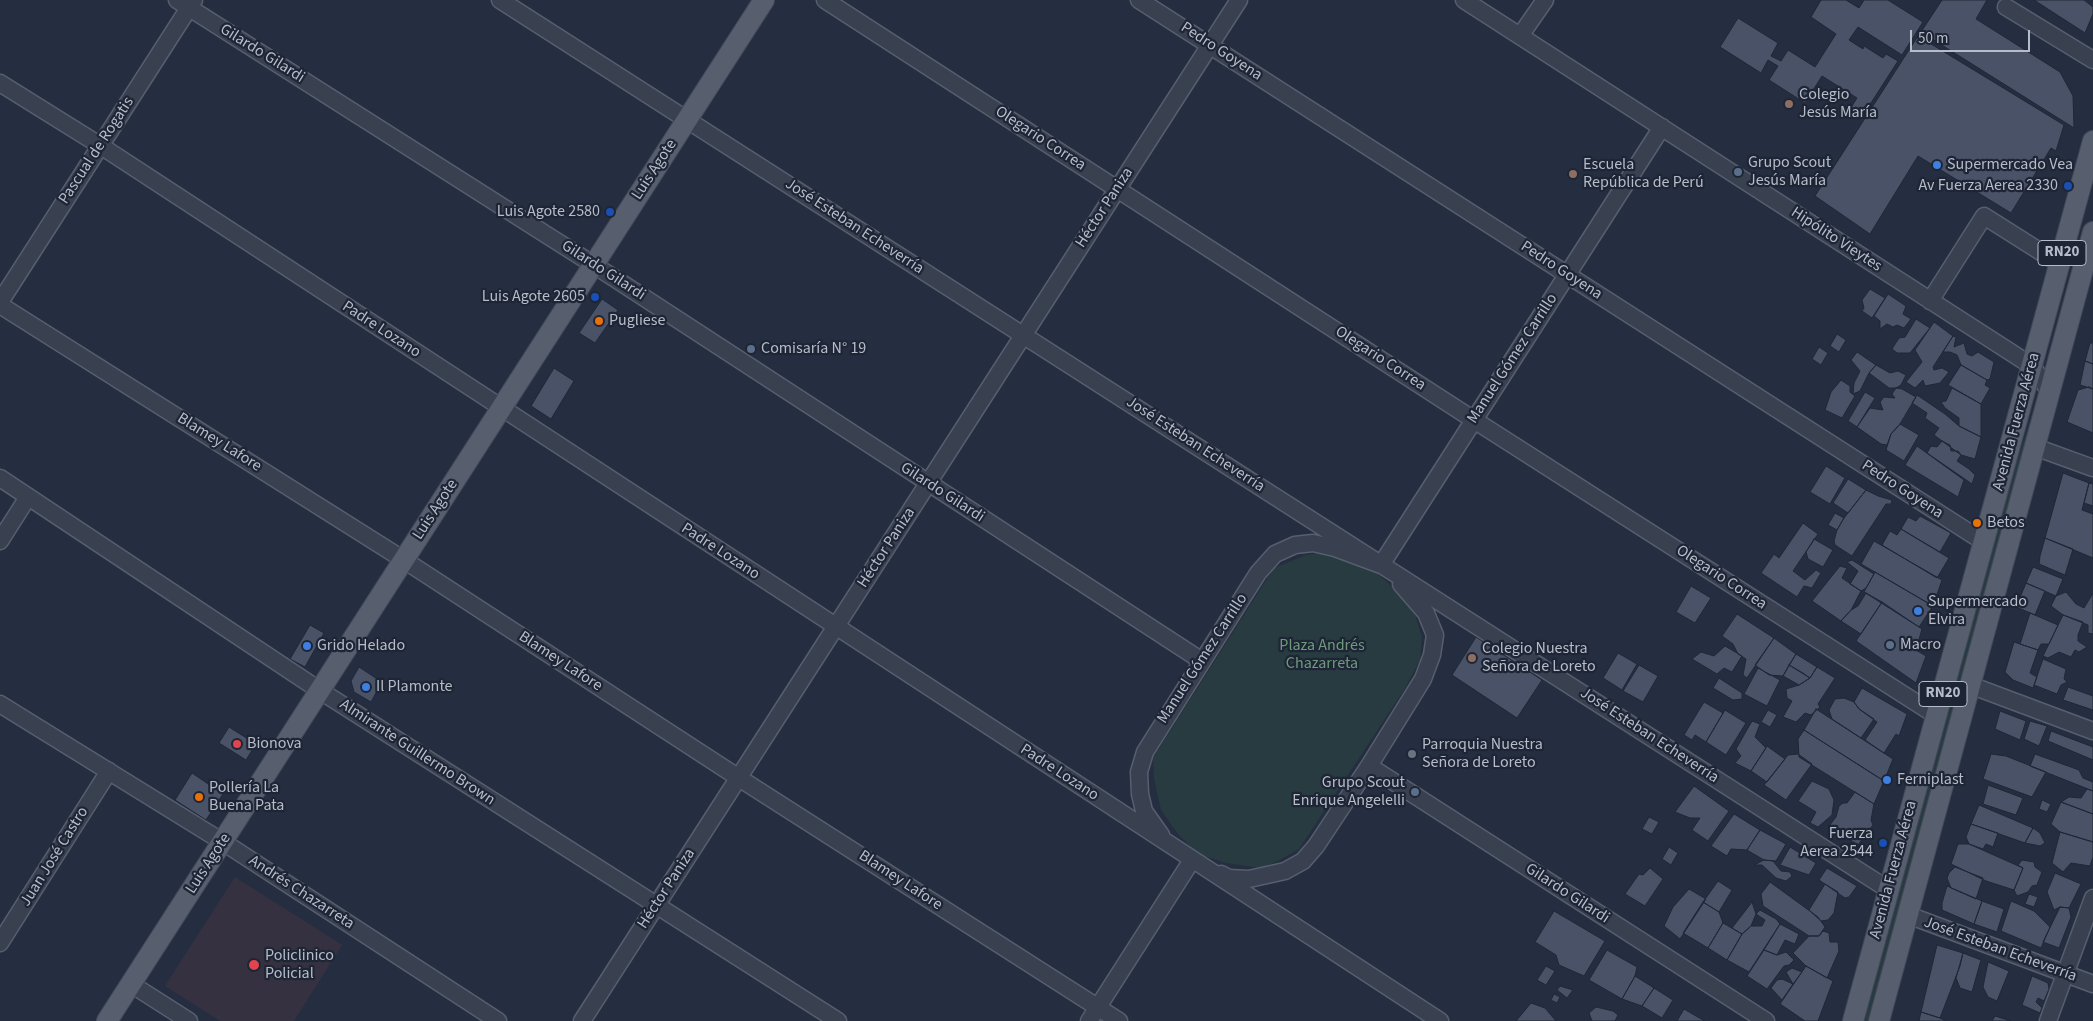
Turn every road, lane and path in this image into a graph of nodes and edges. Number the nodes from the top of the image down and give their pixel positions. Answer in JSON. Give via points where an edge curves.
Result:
{"nodes":[{"id":1,"x":500,"y":0,"type":"edge"},
{"id":2,"x":764,"y":0,"type":"edge"},
{"id":3,"x":825,"y":0,"type":"edge"},
{"id":4,"x":1139,"y":0,"type":"edge"},
{"id":5,"x":1239,"y":0,"type":"edge"},
{"id":6,"x":1464,"y":0,"type":"edge"},
{"id":7,"x":1545,"y":0,"type":"edge"},
{"id":8,"x":187,"y":3,"type":"edge"},
{"id":9,"x":2006,"y":7,"type":"dead end"},
{"id":10,"x":1520,"y":36,"type":"junction"},
{"id":11,"x":1210,"y":46,"type":"junction"},
{"id":12,"x":2093,"y":60,"type":"edge"},
{"id":13,"x":0,"y":82,"type":"edge"},
{"id":14,"x":687,"y":120,"type":"junction"},
{"id":15,"x":1662,"y":127,"type":"junction"},
{"id":16,"x":2093,"y":140,"type":"edge"},
{"id":17,"x":101,"y":146,"type":"junction"},
{"id":18,"x":1117,"y":190,"type":"junction"},
{"id":19,"x":2093,"y":232,"type":"edge"},
{"id":20,"x":2060,"y":264,"type":"junction"},
{"id":21,"x":594,"y":265,"type":"junction"},
{"id":22,"x":1567,"y":275,"type":"junction"},
{"id":23,"x":1930,"y":301,"type":"junction"},
{"id":24,"x":0,"y":304,"type":"edge"},
{"id":25,"x":1024,"y":336,"type":"junction"},
{"id":26,"x":2032,"y":366,"type":"junction"},
{"id":27,"x":2050,"y":392,"type":"junction"},
{"id":28,"x":502,"y":409,"type":"junction"},
{"id":29,"x":1474,"y":420,"type":"junction"},
{"id":30,"x":2035,"y":447,"type":"junction"},
{"id":31,"x":2093,"y":468,"type":"edge"},
{"id":32,"x":0,"y":478,"type":"edge"},
{"id":33,"x":928,"y":484,"type":"junction"},
{"id":34,"x":28,"y":497,"type":"junction"},
{"id":35,"x":0,"y":541,"type":"edge"},
{"id":36,"x":1984,"y":542,"type":"junction"},
{"id":37,"x":404,"y":560,"type":"junction"},
{"id":38,"x":1381,"y":565,"type":"junction"},
{"id":39,"x":836,"y":627,"type":"junction"},
{"id":40,"x":1202,"y":661,"type":"junction"},
{"id":41,"x":1970,"y":685,"type":"junction"},
{"id":42,"x":319,"y":690,"type":"junction"},
{"id":43,"x":0,"y":704,"type":"edge"},
{"id":44,"x":1937,"y":716,"type":"junction"},
{"id":45,"x":2093,"y":731,"type":"edge"},
{"id":46,"x":1368,"y":766,"type":"junction"},
{"id":47,"x":109,"y":771,"type":"junction"},
{"id":48,"x":739,"y":778,"type":"junction"},
{"id":49,"x":223,"y":842,"type":"junction"},
{"id":50,"x":1192,"y":860,"type":"junction"},
{"id":51,"x":1889,"y":890,"type":"junction"},
{"id":52,"x":2093,"y":898,"type":"edge"},
{"id":53,"x":656,"y":905,"type":"junction"},
{"id":54,"x":1908,"y":915,"type":"junction"},
{"id":55,"x":0,"y":943,"type":"edge"},
{"id":56,"x":2066,"y":974,"type":"junction"},
{"id":57,"x":131,"y":984,"type":"junction"},
{"id":58,"x":2093,"y":984,"type":"edge"},
{"id":59,"x":1093,"y":1014,"type":"edge"},
{"id":60,"x":108,"y":1021,"type":"edge"},
{"id":61,"x":189,"y":1021,"type":"edge"},
{"id":62,"x":498,"y":1021,"type":"edge"},
{"id":63,"x":582,"y":1021,"type":"edge"},
{"id":64,"x":838,"y":1021,"type":"edge"},
{"id":65,"x":1118,"y":1021,"type":"edge"},
{"id":66,"x":1440,"y":1021,"type":"edge"},
{"id":67,"x":1766,"y":1021,"type":"edge"},
{"id":68,"x":1853,"y":1021,"type":"edge"},
{"id":69,"x":1879,"y":1021,"type":"edge"},
{"id":70,"x":2048,"y":1021,"type":"edge"}],
"edges":[{"from":1,"to":14,"type":"street","name":"José Esteban Echeverría"},
{"from":2,"to":14,"type":"main road","name":"Luis Agote"},
{"from":3,"to":18,"type":"street","name":"Olegario Correa"},
{"from":4,"to":11,"type":"street","name":"Pedro Goyena"},
{"from":5,"to":11,"type":"street","name":"Héctor Paniza"},
{"from":6,"to":10,"type":"street","name":"Hipólito Vieytes"},
{"from":7,"to":10,"type":"street"},
{"from":8,"to":17,"type":"street","name":"Pascual de Rogatis"},
{"from":8,"to":21,"type":"street","name":"Gilardo Gilardi"},
{"from":9,"to":12,"type":"street"},
{"from":10,"to":15,"type":"street","name":"Hipólito Vieytes"},
{"from":11,"to":18,"type":"street","name":"Héctor Paniza"},
{"from":11,"to":22,"type":"street","name":"Pedro Goyena"},
{"from":13,"to":17,"type":"street","name":"Padre Lozano"},
{"from":14,"to":21,"type":"main road","name":"Luis Agote"},
{"from":14,"to":25,"type":"street","name":"José Esteban Echeverría"},
{"from":15,"to":22,"type":"street","name":"Manuel Gómez Carrillo"},
{"from":15,"to":23,"type":"street","name":"Hipólito Vieytes"},
{"from":16,"to":20,"type":"main road","name":"Avenida Fuerza Aérea","number":"RN20"},
{"from":17,"to":24,"type":"street","name":"Pascual de Rogatis"},
{"from":17,"to":28,"type":"street","name":"Padre Lozano"},
{"from":18,"to":25,"type":"street","name":"Héctor Paniza"},
{"from":18,"to":29,"type":"street","name":"Olegario Correa"},
{"from":19,"to":27,"type":"main road","name":"Avenida Fuerza Aérea","number":"RN20"},
{"from":20,"to":23,"type":"street","via":[[1984,216]]},
{"from":20,"to":26,"type":"main road","name":"Avenida Fuerza Aérea","number":"RN20"},
{"from":21,"to":28,"type":"main road","name":"Luis Agote"},
{"from":21,"to":33,"type":"street","name":"Gilardo Gilardi"},
{"from":22,"to":29,"type":"street","name":"Manuel Gómez Carrillo"},
{"from":22,"to":36,"type":"street","name":"Pedro Goyena"},
{"from":23,"to":26,"type":"street","name":"Hipólito Vieytes"},
{"from":24,"to":37,"type":"street","name":"Blamey Lafore"},
{"from":25,"to":33,"type":"street","name":"Héctor Paniza"},
{"from":25,"to":38,"type":"street","name":"José Esteban Echeverría"},
{"from":26,"to":27,"type":"street"},
{"from":26,"to":36,"type":"main road","name":"Avenida Fuerza Aérea","number":"RN20"},
{"from":27,"to":30,"type":"main road","name":"Avenida Fuerza Aérea","number":"RN20"},
{"from":28,"to":37,"type":"main road","name":"Luis Agote"},
{"from":28,"to":39,"type":"street","name":"Padre Lozano"},
{"from":29,"to":38,"type":"street","name":"Manuel Gómez Carrillo"},
{"from":29,"to":44,"type":"street","name":"Olegario Correa"},
{"from":30,"to":31,"type":"street"},
{"from":30,"to":41,"type":"main road","name":"Avenida Fuerza Aérea","number":"RN20"},
{"from":32,"to":34,"type":"street","name":"Almirante Guillermo Brown"},
{"from":33,"to":39,"type":"street","name":"Héctor Paniza"},
{"from":33,"to":40,"type":"street","name":"Gilardo Gilardi"},
{"from":34,"to":35,"type":"street"},
{"from":34,"to":42,"type":"street","name":"Almirante Guillermo Brown"},
{"from":36,"to":44,"type":"main road","name":"Avenida Fuerza Aérea","number":"RN20"},
{"from":37,"to":42,"type":"main road","name":"Luis Agote"},
{"from":37,"to":48,"type":"street","name":"Blamey Lafore"},
{"from":38,"to":40,"type":"street","name":"Manuel Gómez Carrillo","via":[[1313,543],[1295,545],[1275,554],[1258,573]]},
{"from":38,"to":46,"type":"street","name":"Manuel Gómez Carrillo","via":[[1426,613],[1435,635],[1423,679]]},
{"from":38,"to":51,"type":"street","name":"José Esteban Echeverría"},
{"from":39,"to":48,"type":"street","name":"Héctor Paniza"},
{"from":39,"to":50,"type":"street","name":"Padre Lozano"},
{"from":40,"to":50,"type":"street","name":"Manuel Gómez Carrillo","via":[[1144,752],[1139,772],[1144,811],[1157,831]]},
{"from":41,"to":45,"type":"street"},
{"from":41,"to":54,"type":"main road","name":"Avenida Fuerza Aérea","number":"RN20"},
{"from":42,"to":49,"type":"main road","name":"Luis Agote"},
{"from":42,"to":53,"type":"street","name":"Almirante Guillermo Brown"},
{"from":43,"to":47,"type":"street","name":"Andrés Chazarreta"},
{"from":44,"to":51,"type":"main road","name":"Avenida Fuerza Aérea","number":"RN20"},
{"from":46,"to":50,"type":"street","name":"Manuel Gómez Carrillo","via":[[1316,846],[1303,861],[1285,871],[1249,879],[1229,878]]},
{"from":46,"to":67,"type":"street","name":"Gilardo Gilardi"},
{"from":47,"to":49,"type":"street","name":"Andrés Chazarreta"},
{"from":47,"to":55,"type":"street","name":"Juan José Castro"},
{"from":48,"to":53,"type":"street","name":"Héctor Paniza"},
{"from":48,"to":59,"type":"street","name":"Blamey Lafore"},
{"from":49,"to":57,"type":"main road","name":"Luis Agote"},
{"from":49,"to":62,"type":"street","name":"Andrés Chazarreta"},
{"from":50,"to":59,"type":"street"},
{"from":50,"to":66,"type":"street","name":"Padre Lozano"},
{"from":51,"to":68,"type":"main road","name":"Avenida Fuerza Aérea","number":"RN20"},
{"from":52,"to":56,"type":"street"},
{"from":53,"to":63,"type":"street","name":"Héctor Paniza"},
{"from":53,"to":64,"type":"street","name":"Almirante Guillermo Brown"},
{"from":54,"to":56,"type":"street","name":"José Esteban Echeverría"},
{"from":54,"to":69,"type":"main road","name":"Avenida Fuerza Aérea","number":"RN20"},
{"from":56,"to":58,"type":"street","name":"José Esteban Echeverría"},
{"from":56,"to":70,"type":"street"},
{"from":57,"to":60,"type":"main road","name":"Luis Agote"},
{"from":57,"to":61,"type":"street"},
{"from":59,"to":65,"type":"street","name":"Blamey Lafore"}]}
